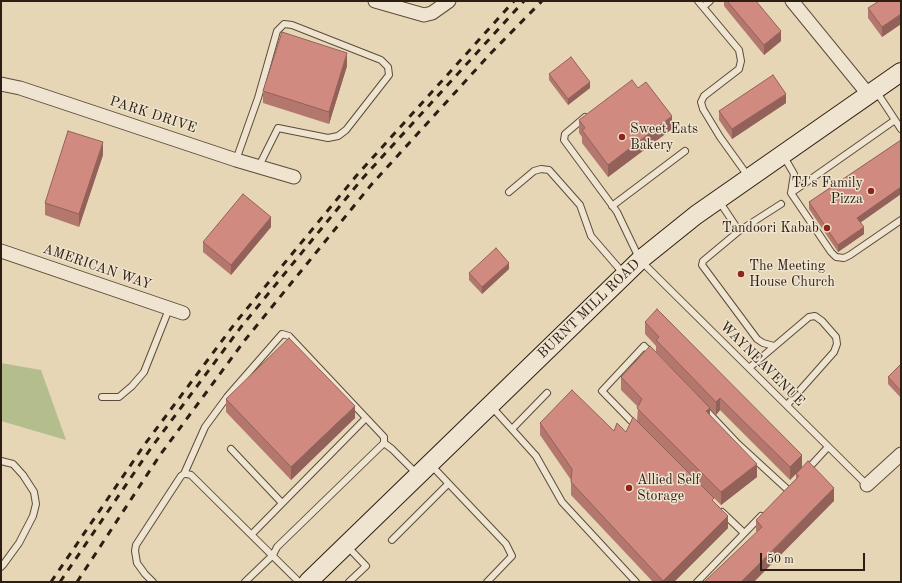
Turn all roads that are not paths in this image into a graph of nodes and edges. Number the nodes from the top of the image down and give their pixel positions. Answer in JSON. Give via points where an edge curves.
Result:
{"nodes":[{"id":1,"x":375,"y":1,"type":"edge"},
{"id":2,"x":448,"y":1,"type":"edge"},
{"id":3,"x":698,"y":1,"type":"edge"},
{"id":4,"x":710,"y":1,"type":"edge"},
{"id":5,"x":792,"y":1,"type":"edge"},
{"id":6,"x":703,"y":7,"type":"junction"},
{"id":7,"x":901,"y":72,"type":"edge"},
{"id":8,"x":1,"y":84,"type":"edge"},
{"id":9,"x":872,"y":92,"type":"junction"},
{"id":10,"x":590,"y":114,"type":"edge"},
{"id":11,"x":895,"y":120,"type":"junction"},
{"id":12,"x":901,"y":130,"type":"edge"},
{"id":13,"x":686,"y":151,"type":"dead end"},
{"id":14,"x":783,"y":155,"type":"junction"},
{"id":15,"x":236,"y":160,"type":"junction"},
{"id":16,"x":259,"y":166,"type":"junction"},
{"id":17,"x":294,"y":177,"type":"dead end"},
{"id":18,"x":750,"y":178,"type":"junction"},
{"id":19,"x":509,"y":192,"type":"dead end"},
{"id":20,"x":791,"y":193,"type":"junction"},
{"id":21,"x":718,"y":200,"type":"junction"},
{"id":22,"x":781,"y":204,"type":"dead end"},
{"id":23,"x":612,"y":206,"type":"junction"},
{"id":24,"x":901,"y":220,"type":"edge"},
{"id":25,"x":739,"y":231,"type":"junction"},
{"id":26,"x":1,"y":251,"type":"edge"},
{"id":27,"x":640,"y":260,"type":"junction"},
{"id":28,"x":625,"y":275,"type":"junction"},
{"id":29,"x":169,"y":309,"type":"junction"},
{"id":30,"x":183,"y":313,"type":"dead end"},
{"id":31,"x":774,"y":346,"type":"junction"},
{"id":32,"x":660,"y":362,"type":"edge"},
{"id":33,"x":748,"y":368,"type":"junction"},
{"id":34,"x":547,"y":393,"type":"dead end"},
{"id":35,"x":102,"y":397,"type":"dead end"},
{"id":36,"x":490,"y":405,"type":"junction"},
{"id":37,"x":702,"y":406,"type":"edge"},
{"id":38,"x":787,"y":406,"type":"junction"},
{"id":39,"x":366,"y":418,"type":"junction"},
{"id":40,"x":512,"y":429,"type":"junction"},
{"id":41,"x":639,"y":429,"type":"edge"},
{"id":42,"x":384,"y":443,"type":"junction"},
{"id":43,"x":828,"y":447,"type":"junction"},
{"id":44,"x":232,"y":449,"type":"dead end"},
{"id":45,"x":901,"y":454,"type":"edge"},
{"id":46,"x":1,"y":460,"type":"edge"},
{"id":47,"x":424,"y":469,"type":"junction"},
{"id":48,"x":184,"y":474,"type":"junction"},
{"id":49,"x":801,"y":476,"type":"edge"},
{"id":50,"x":448,"y":484,"type":"junction"},
{"id":51,"x":867,"y":485,"type":"joint"},
{"id":52,"x":782,"y":494,"type":"edge"},
{"id":53,"x":282,"y":503,"type":"junction"},
{"id":54,"x":716,"y":506,"type":"edge"},
{"id":55,"x":766,"y":511,"type":"edge"},
{"id":56,"x":744,"y":533,"type":"junction"},
{"id":57,"x":252,"y":534,"type":"junction"},
{"id":58,"x":392,"y":540,"type":"dead end"},
{"id":59,"x":346,"y":545,"type":"junction"},
{"id":60,"x":273,"y":555,"type":"junction"},
{"id":61,"x":1,"y":567,"type":"edge"},
{"id":62,"x":635,"y":581,"type":"edge"},
{"id":63,"x":153,"y":582,"type":"edge"},
{"id":64,"x":245,"y":582,"type":"edge"},
{"id":65,"x":299,"y":582,"type":"edge"},
{"id":66,"x":308,"y":582,"type":"edge"},
{"id":67,"x":349,"y":582,"type":"edge"},
{"id":68,"x":487,"y":582,"type":"edge"},
{"id":69,"x":697,"y":582,"type":"edge"}],
"edges":[{"from":1,"to":2,"type":"street","via":[[424,15],[432,13]]},
{"from":3,"to":6,"type":"lane"},
{"from":4,"to":6,"type":"lane"},
{"from":5,"to":9,"type":"street"},
{"from":6,"to":18,"type":"lane","via":[[739,50],[741,61],[739,69],[704,96],[701,102],[720,137]]},
{"from":7,"to":9,"type":"main road","name":"BURNT MILL ROAD"},
{"from":8,"to":15,"type":"street","name":"PARK DRIVE","via":[[20,88]]},
{"from":9,"to":11,"type":"lane"},
{"from":9,"to":14,"type":"main road","name":"BURNT MILL ROAD"},
{"from":10,"to":23,"type":"lane","name":"WAYNEAVENUE","via":[[565,134],[564,140]]},
{"from":11,"to":12,"type":"lane"},
{"from":11,"to":20,"type":"lane"},
{"from":13,"to":23,"type":"lane"},
{"from":14,"to":18,"type":"main road","name":"BURNT MILL ROAD"},
{"from":14,"to":20,"type":"lane","via":[[794,174]]},
{"from":15,"to":16,"type":"street","name":"PARK DRIVE"},
{"from":15,"to":16,"type":"lane","via":[[258,98],[277,30],[284,24],[381,60],[388,67],[389,75],[346,130],[338,136],[328,138],[278,128]]},
{"from":16,"to":17,"type":"street","name":"PARK DRIVE"},
{"from":18,"to":21,"type":"main road","name":"BURNT MILL ROAD"},
{"from":19,"to":28,"type":"lane","via":[[534,171],[549,170],[580,205],[591,236]]},
{"from":20,"to":24,"type":"lane","via":[[836,258],[850,255]]},
{"from":21,"to":25,"type":"lane"},
{"from":21,"to":27,"type":"main road","name":"BURNT MILL ROAD"},
{"from":22,"to":25,"type":"lane"},
{"from":23,"to":27,"type":"lane","name":"WAYNEAVENUE"},
{"from":25,"to":31,"type":"lane","via":[[702,264],[757,339]]},
{"from":26,"to":29,"type":"street","name":"AMERICAN WAY"},
{"from":27,"to":28,"type":"main road","name":"BURNT MILL ROAD"},
{"from":27,"to":33,"type":"lane","name":"WAYNEAVENUE"},
{"from":28,"to":36,"type":"main road","name":"BURNT MILL ROAD"},
{"from":29,"to":30,"type":"street","name":"AMERICAN WAY"},
{"from":29,"to":35,"type":"lane","via":[[144,372],[119,397]]},
{"from":31,"to":33,"type":"lane"},
{"from":31,"to":38,"type":"lane","via":[[809,317],[815,316],[836,337],[834,352]]},
{"from":32,"to":41,"type":"lane","via":[[644,346],[602,391]]},
{"from":33,"to":38,"type":"lane","name":"WAYNEAVENUE"},
{"from":34,"to":40,"type":"lane"},
{"from":36,"to":40,"type":"lane"},
{"from":36,"to":47,"type":"main road","name":"BURNT MILL ROAD"},
{"from":37,"to":52,"type":"lane","via":[[738,444],[790,486]]},
{"from":38,"to":43,"type":"lane","name":"WAYNEAVENUE"},
{"from":39,"to":42,"type":"lane","via":[[384,437]]},
{"from":39,"to":48,"type":"lane","via":[[289,336],[282,334],[227,397],[205,427]]},
{"from":39,"to":53,"type":"lane"},
{"from":40,"to":62,"type":"lane","via":[[536,456],[562,502]]},
{"from":42,"to":47,"type":"lane"},
{"from":42,"to":60,"type":"lane","via":[[277,547]]},
{"from":43,"to":49,"type":"lane"},
{"from":43,"to":51,"type":"lane","name":"WAYNEAVENUE"},
{"from":44,"to":53,"type":"lane"},
{"from":45,"to":51,"type":"street"},
{"from":46,"to":61,"type":"lane","via":[[13,464],[23,475],[34,492],[36,504],[33,516],[19,543]]},
{"from":47,"to":50,"type":"lane"},
{"from":47,"to":59,"type":"main road","name":"BURNT MILL ROAD"},
{"from":48,"to":57,"type":"lane","via":[[192,475]]},
{"from":48,"to":63,"type":"lane","via":[[136,545],[137,563]]},
{"from":50,"to":58,"type":"lane"},
{"from":50,"to":68,"type":"lane","via":[[506,544],[512,556]]},
{"from":53,"to":57,"type":"lane"},
{"from":54,"to":56,"type":"lane"},
{"from":55,"to":56,"type":"lane"},
{"from":56,"to":69,"type":"lane"},
{"from":57,"to":60,"type":"lane"},
{"from":59,"to":66,"type":"main road","name":"BURNT MILL ROAD"},
{"from":59,"to":67,"type":"lane","via":[[366,566]]},
{"from":60,"to":64,"type":"lane"},
{"from":60,"to":65,"type":"lane"}]}
